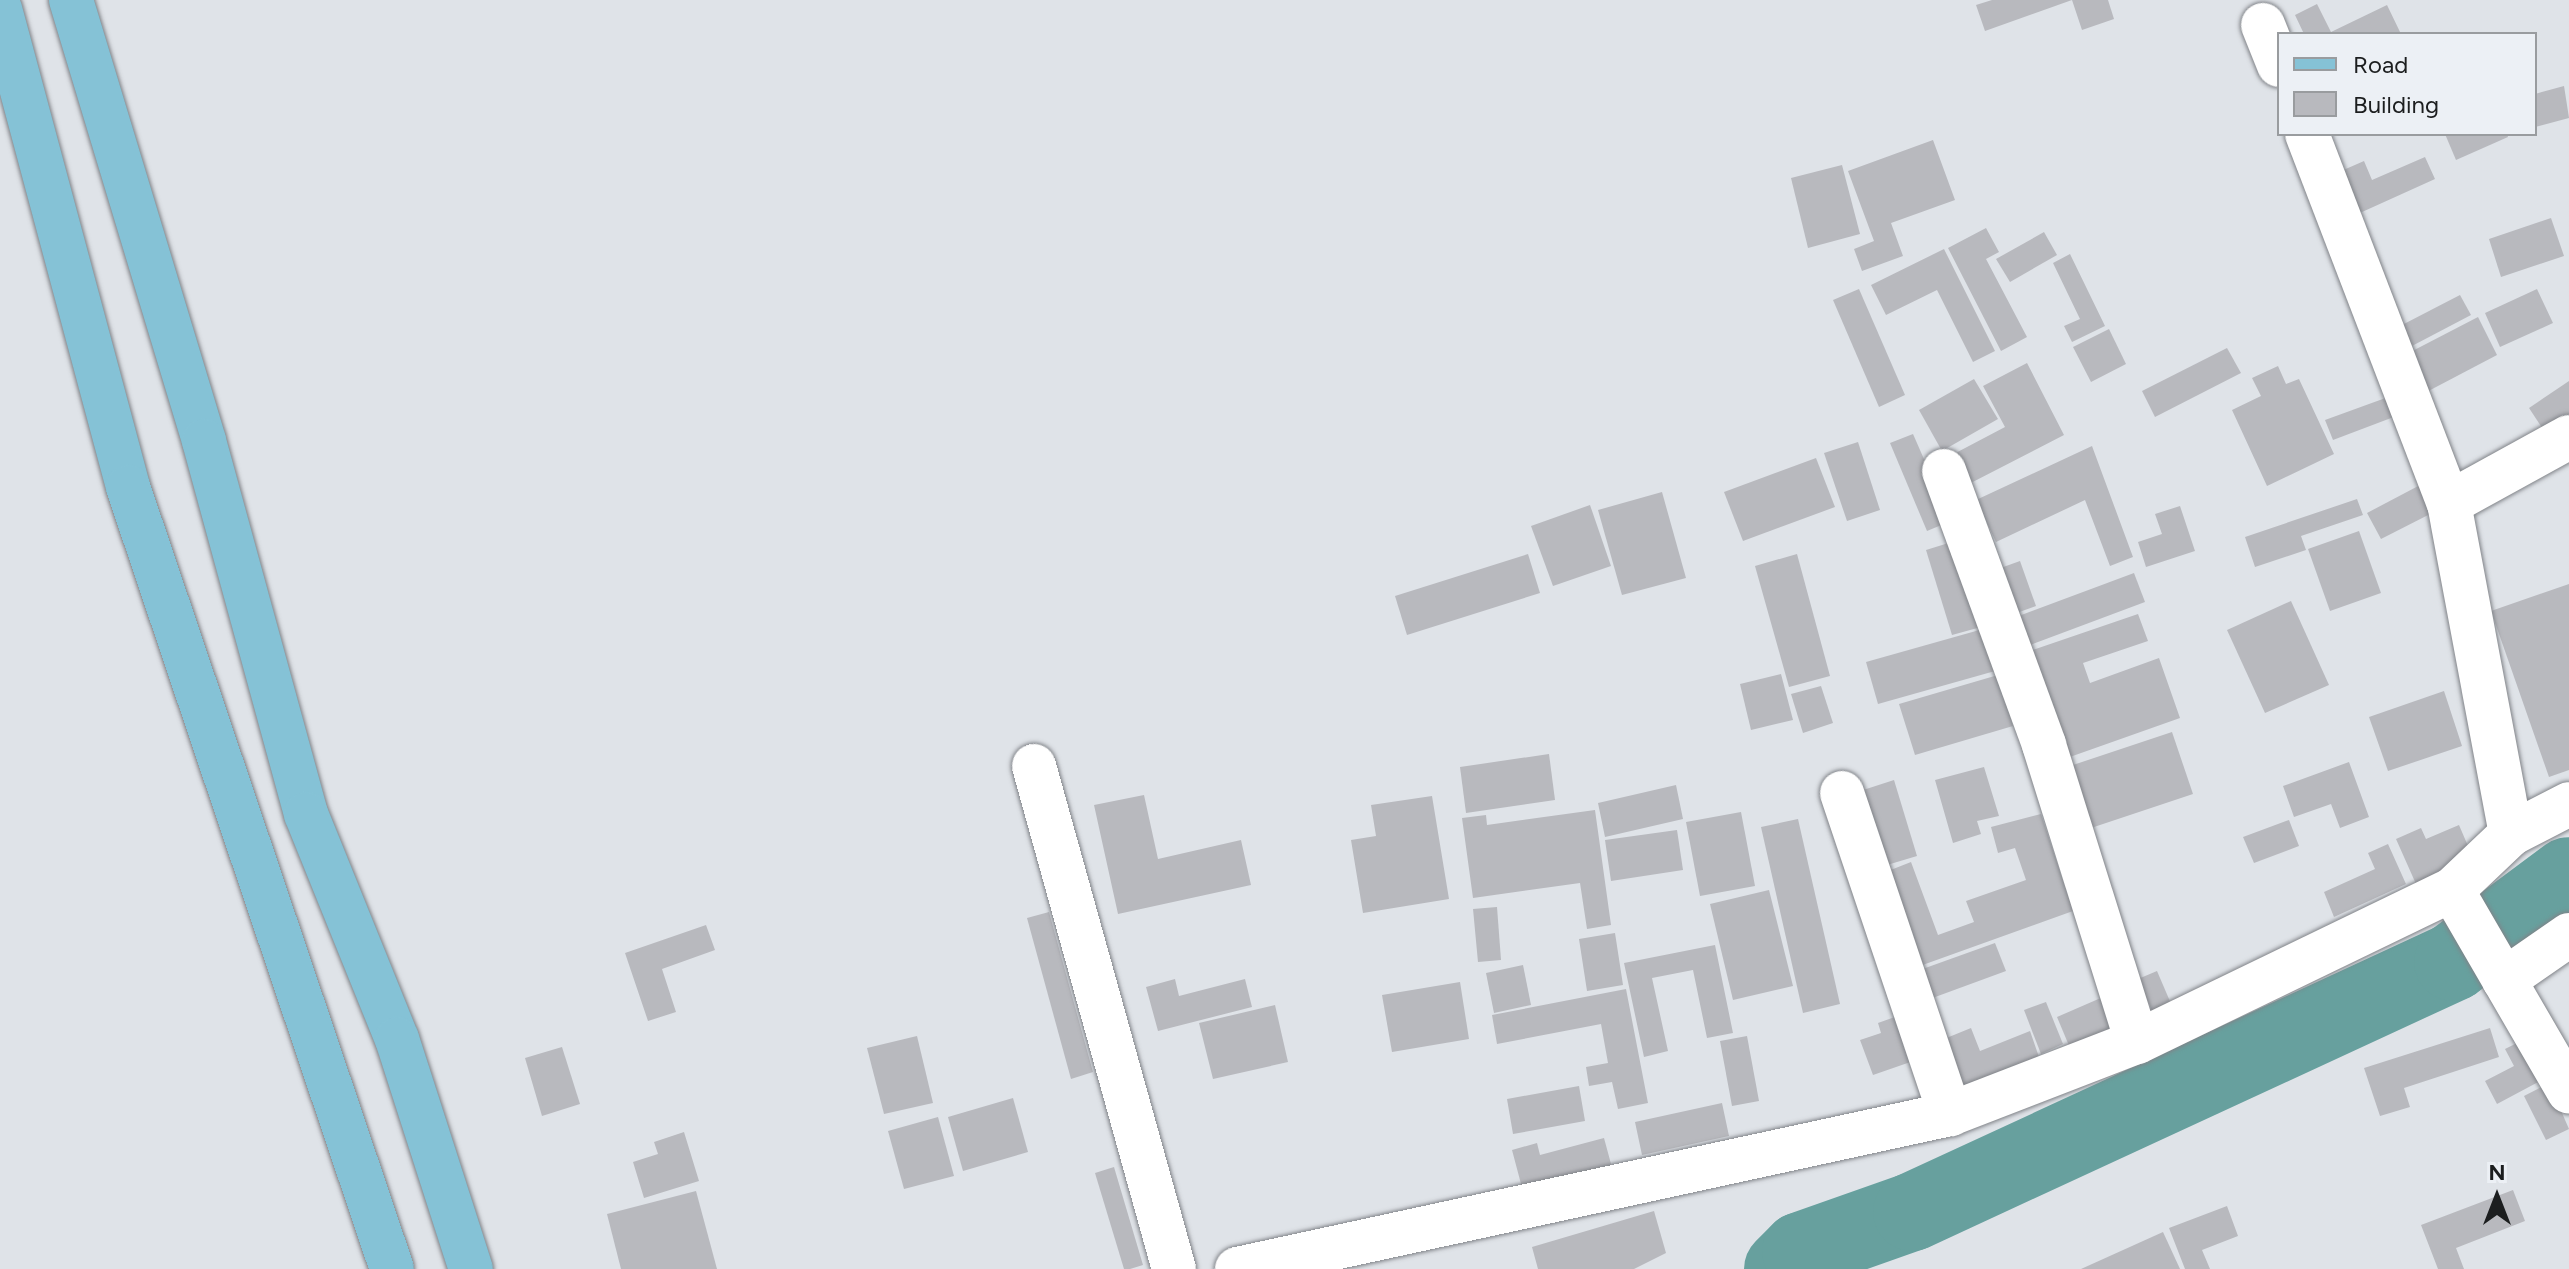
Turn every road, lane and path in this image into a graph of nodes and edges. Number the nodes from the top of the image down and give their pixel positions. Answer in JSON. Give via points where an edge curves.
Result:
{"nodes":[{"id":1,"x":71,"y":0,"type":"edge"},
{"id":2,"x":0,"y":9,"type":"edge"},
{"id":3,"x":2263,"y":25,"type":"dead end"},
{"id":4,"x":2277,"y":60,"type":"edge"},
{"id":5,"x":2308,"y":136,"type":"edge"},
{"id":6,"x":2569,"y":437,"type":"edge"},
{"id":7,"x":1944,"y":471,"type":"dead end"},
{"id":8,"x":2449,"y":503,"type":"junction"},
{"id":9,"x":1034,"y":766,"type":"dead end"},
{"id":10,"x":1842,"y":793,"type":"dead end"},
{"id":11,"x":2569,"y":804,"type":"edge"},
{"id":12,"x":2511,"y":834,"type":"junction"},
{"id":13,"x":2459,"y":903,"type":"junction"},
{"id":14,"x":2569,"y":935,"type":"edge"},
{"id":15,"x":2498,"y":969,"type":"junction"},
{"id":16,"x":2137,"y":1042,"type":"junction"},
{"id":17,"x":2569,"y":1092,"type":"edge"},
{"id":18,"x":1950,"y":1114,"type":"junction"},
{"id":19,"x":392,"y":1269,"type":"edge"},
{"id":20,"x":471,"y":1269,"type":"edge"},
{"id":21,"x":1174,"y":1269,"type":"edge"},
{"id":22,"x":1237,"y":1269,"type":"edge"}],
"edges":[{"from":1,"to":20,"type":"main road","via":[[204,441],[306,814],[397,1039]]},
{"from":2,"to":19,"type":"main road","via":[[128,487]]},
{"from":3,"to":4,"type":"street"},
{"from":5,"to":8,"type":"street"},
{"from":6,"to":8,"type":"street"},
{"from":7,"to":16,"type":"street","via":[[2044,745]]},
{"from":8,"to":12,"type":"street"},
{"from":9,"to":21,"type":"street"},
{"from":10,"to":18,"type":"street"},
{"from":11,"to":12,"type":"street"},
{"from":12,"to":13,"type":"street"},
{"from":13,"to":15,"type":"street"},
{"from":13,"to":16,"type":"street"},
{"from":14,"to":15,"type":"street"},
{"from":15,"to":17,"type":"street"},
{"from":16,"to":18,"type":"street"},
{"from":18,"to":22,"type":"street"}]}
